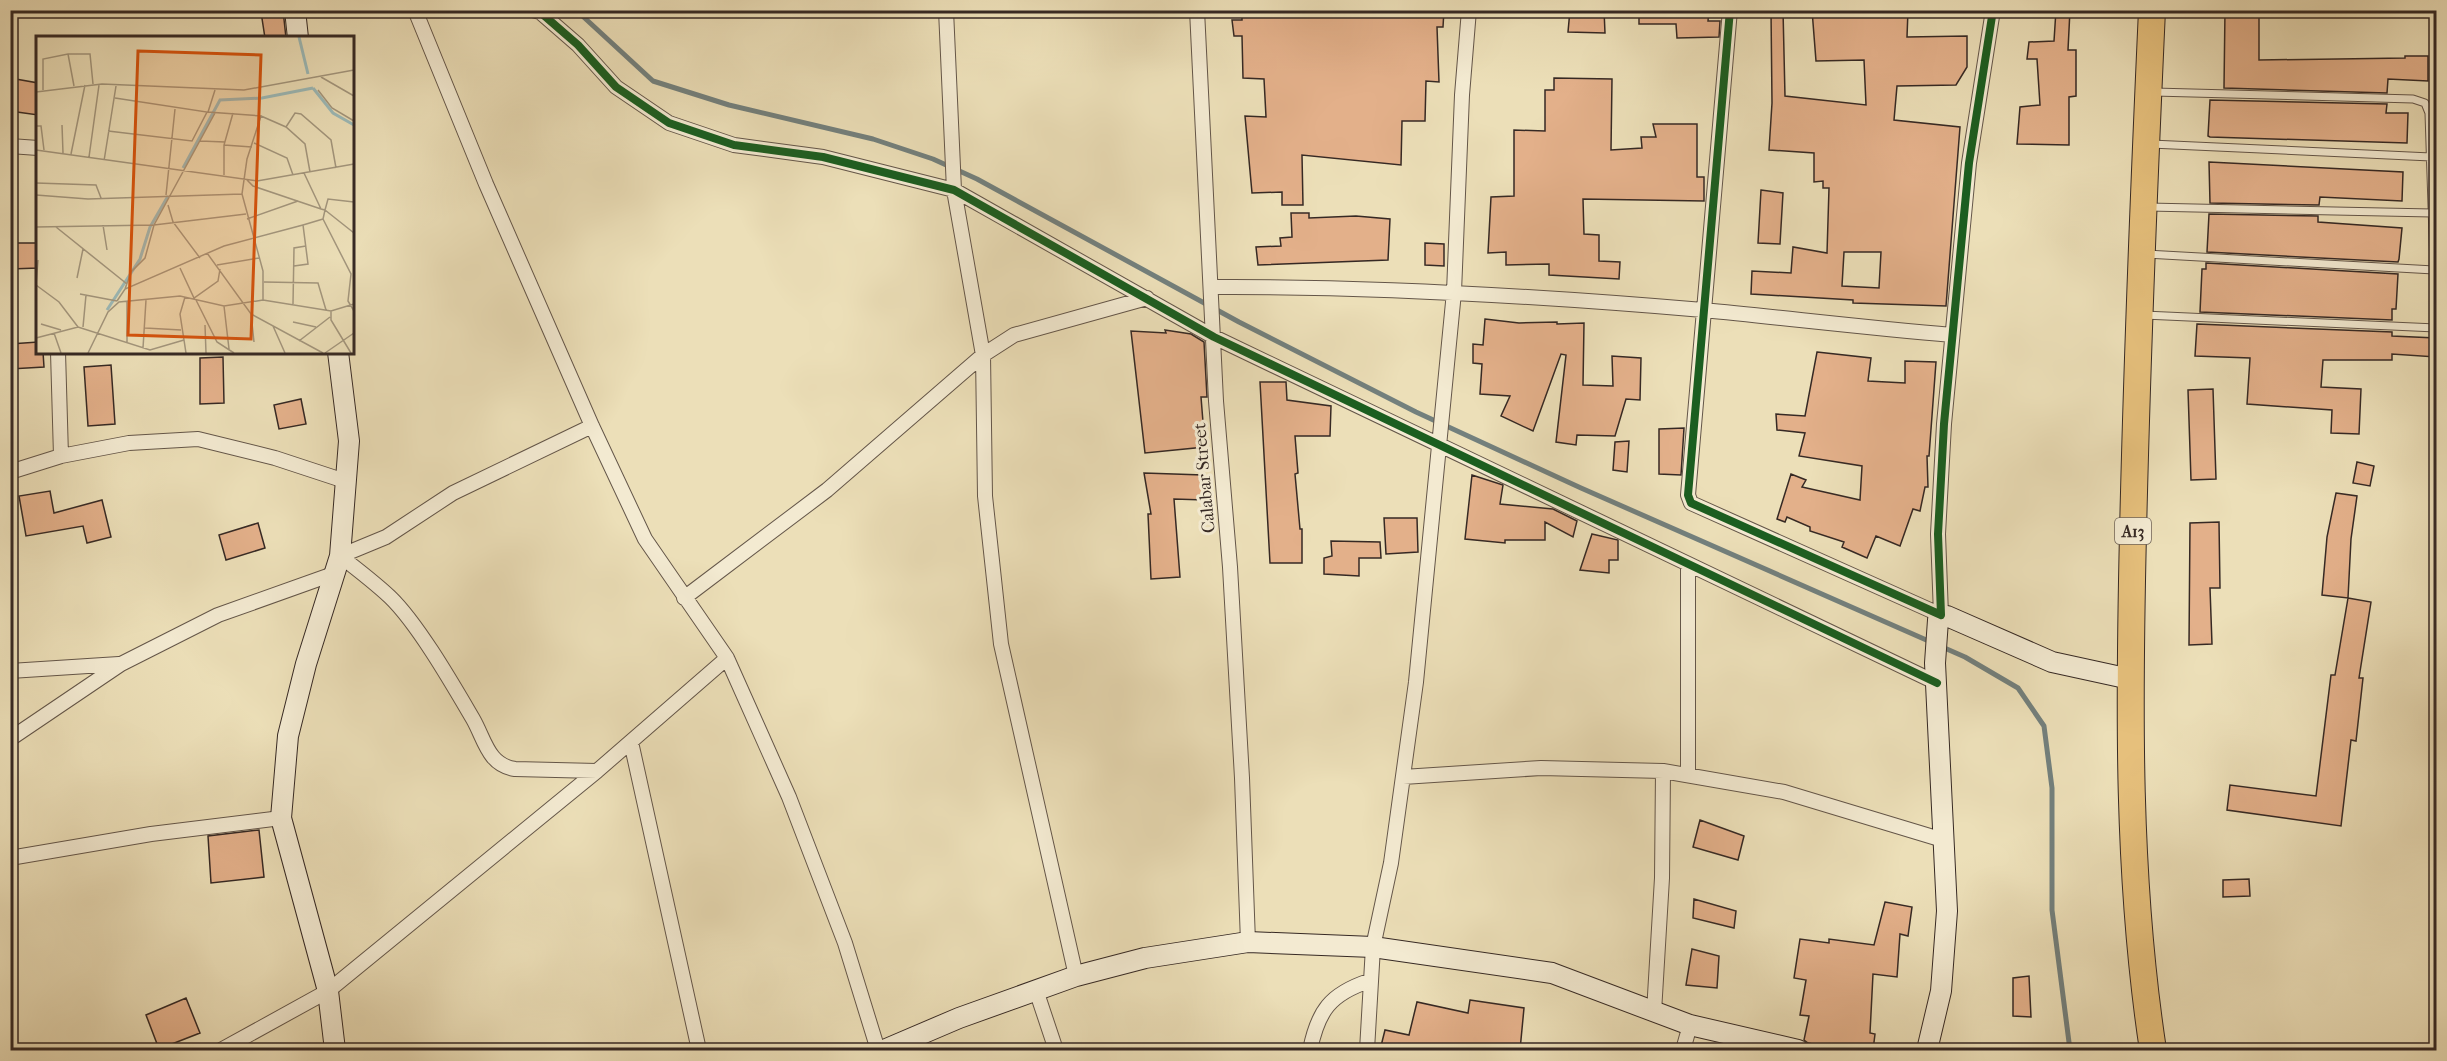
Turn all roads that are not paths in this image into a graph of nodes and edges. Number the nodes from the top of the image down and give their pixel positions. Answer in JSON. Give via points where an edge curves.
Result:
{"nodes":[{"id":1,"x":295,"y":10,"type":"edge"},
{"id":2,"x":415,"y":10,"type":"edge"},
{"id":3,"x":533,"y":10,"type":"edge"},
{"id":4,"x":946,"y":10,"type":"edge"},
{"id":5,"x":1197,"y":10,"type":"edge"},
{"id":6,"x":1469,"y":10,"type":"edge"},
{"id":7,"x":1730,"y":10,"type":"edge"},
{"id":8,"x":1993,"y":10,"type":"edge"},
{"id":9,"x":2152,"y":10,"type":"edge"},
{"id":10,"x":298,"y":36,"type":"edge"},
{"id":11,"x":2148,"y":92,"type":"junction"},
{"id":12,"x":2146,"y":144,"type":"junction"},
{"id":13,"x":10,"y":146,"type":"edge"},
{"id":14,"x":36,"y":148,"type":"edge"},
{"id":15,"x":2431,"y":157,"type":"junction"},
{"id":16,"x":954,"y":186,"type":"junction"},
{"id":17,"x":2143,"y":207,"type":"junction"},
{"id":18,"x":2432,"y":213,"type":"junction"},
{"id":19,"x":2140,"y":254,"type":"junction"},
{"id":20,"x":2434,"y":270,"type":"junction"},
{"id":21,"x":1212,"y":286,"type":"junction"},
{"id":22,"x":1454,"y":292,"type":"junction"},
{"id":23,"x":1147,"y":298,"type":"junction"},
{"id":24,"x":1705,"y":310,"type":"junction"},
{"id":25,"x":2138,"y":315,"type":"junction"},
{"id":26,"x":1214,"y":331,"type":"junction"},
{"id":27,"x":1952,"y":335,"type":"junction"},
{"id":28,"x":58,"y":354,"type":"edge"},
{"id":29,"x":338,"y":354,"type":"edge"},
{"id":30,"x":983,"y":355,"type":"junction"},
{"id":31,"x":592,"y":426,"type":"junction"},
{"id":32,"x":1440,"y":439,"type":"junction"},
{"id":33,"x":61,"y":456,"type":"junction"},
{"id":34,"x":10,"y":472,"type":"edge"},
{"id":35,"x":348,"y":482,"type":"junction"},
{"id":36,"x":340,"y":556,"type":"junction"},
{"id":37,"x":1688,"y":564,"type":"junction"},
{"id":38,"x":333,"y":574,"type":"junction"},
{"id":39,"x":684,"y":598,"type":"junction"},
{"id":40,"x":1941,"y":615,"type":"junction"},
{"id":41,"x":727,"y":658,"type":"junction"},
{"id":42,"x":121,"y":664,"type":"junction"},
{"id":43,"x":10,"y":671,"type":"edge"},
{"id":44,"x":2130,"y":679,"type":"junction"},
{"id":45,"x":1937,"y":683,"type":"junction"},
{"id":46,"x":10,"y":739,"type":"edge"},
{"id":47,"x":631,"y":742,"type":"junction"},
{"id":48,"x":597,"y":771,"type":"junction"},
{"id":49,"x":1663,"y":771,"type":"junction"},
{"id":50,"x":1688,"y":775,"type":"junction"},
{"id":51,"x":1403,"y":777,"type":"junction"},
{"id":52,"x":281,"y":818,"type":"junction"},
{"id":53,"x":1942,"y":840,"type":"junction"},
{"id":54,"x":10,"y":858,"type":"edge"},
{"id":55,"x":1248,"y":942,"type":"junction"},
{"id":56,"x":1373,"y":947,"type":"junction"},
{"id":57,"x":1076,"y":976,"type":"junction"},
{"id":58,"x":1369,"y":981,"type":"junction"},
{"id":59,"x":1036,"y":990,"type":"junction"},
{"id":60,"x":328,"y":991,"type":"junction"},
{"id":61,"x":1654,"y":1011,"type":"junction"},
{"id":62,"x":1690,"y":1025,"type":"junction"},
{"id":63,"x":220,"y":1050,"type":"edge"},
{"id":64,"x":335,"y":1050,"type":"edge"},
{"id":65,"x":699,"y":1050,"type":"edge"},
{"id":66,"x":878,"y":1050,"type":"edge"},
{"id":67,"x":884,"y":1050,"type":"edge"},
{"id":68,"x":1056,"y":1050,"type":"edge"},
{"id":69,"x":1310,"y":1050,"type":"edge"},
{"id":70,"x":1367,"y":1050,"type":"edge"},
{"id":71,"x":1683,"y":1050,"type":"edge"},
{"id":72,"x":1798,"y":1050,"type":"edge"},
{"id":73,"x":1928,"y":1050,"type":"edge"},
{"id":74,"x":2153,"y":1050,"type":"edge"}],
"edges":[{"from":1,"to":10,"type":"street"},
{"from":2,"to":31,"type":"street"},
{"from":3,"to":16,"type":"street","via":[[578,45],[616,87],[669,123],[734,145],[823,157]]},
{"from":4,"to":16,"type":"street"},
{"from":5,"to":21,"type":"street","name":"Calabar Street"},
{"from":6,"to":22,"type":"street"},
{"from":7,"to":24,"type":"street"},
{"from":8,"to":27,"type":"street","via":[[1968,163]]},
{"from":9,"to":11,"type":"highway","number":"A13"},
{"from":11,"to":12,"type":"highway","number":"A13"},
{"from":11,"to":15,"type":"lane","via":[[2413,99],[2425,103],[2429,113]]},
{"from":12,"to":15,"type":"lane"},
{"from":12,"to":17,"type":"highway","number":"A13"},
{"from":13,"to":14,"type":"street"},
{"from":15,"to":18,"type":"lane"},
{"from":16,"to":23,"type":"street"},
{"from":16,"to":30,"type":"street"},
{"from":17,"to":18,"type":"lane"},
{"from":17,"to":19,"type":"highway","number":"A13"},
{"from":18,"to":20,"type":"lane"},
{"from":19,"to":20,"type":"lane"},
{"from":19,"to":25,"type":"highway","number":"A13"},
{"from":20,"to":25,"type":"lane","via":[[2436,328]]},
{"from":21,"to":22,"type":"street","via":[[1337,286]]},
{"from":21,"to":26,"type":"street","name":"Calabar Street"},
{"from":22,"to":24,"type":"street"},
{"from":22,"to":32,"type":"street"},
{"from":23,"to":26,"type":"street"},
{"from":23,"to":30,"type":"street","via":[[1014,335]]},
{"from":24,"to":27,"type":"street"},
{"from":24,"to":40,"type":"street","via":[[1690,503]]},
{"from":25,"to":44,"type":"highway","number":"A13"},
{"from":26,"to":32,"type":"street"},
{"from":26,"to":55,"type":"street","name":"Calabar Street","via":[[1242,766]]},
{"from":27,"to":40,"type":"street","via":[[1938,534]]},
{"from":28,"to":33,"type":"street"},
{"from":29,"to":35,"type":"street","via":[[349,441]]},
{"from":30,"to":39,"type":"street","via":[[827,490]]},
{"from":30,"to":57,"type":"street","via":[[985,496],[1001,644]]},
{"from":31,"to":36,"type":"street","via":[[453,493],[386,537]]},
{"from":31,"to":39,"type":"street","via":[[645,539]]},
{"from":32,"to":37,"type":"street"},
{"from":32,"to":51,"type":"street"},
{"from":33,"to":34,"type":"street"},
{"from":33,"to":35,"type":"street","via":[[129,443],[198,439]]},
{"from":35,"to":36,"type":"street"},
{"from":36,"to":38,"type":"street"},
{"from":36,"to":48,"type":"street","via":[[391,598],[428,646],[492,759],[515,769]]},
{"from":37,"to":45,"type":"street"},
{"from":37,"to":50,"type":"street"},
{"from":38,"to":42,"type":"street","via":[[218,615]]},
{"from":38,"to":52,"type":"street","via":[[288,736]]},
{"from":39,"to":41,"type":"street"},
{"from":40,"to":44,"type":"street","via":[[2052,662]]},
{"from":40,"to":45,"type":"street","via":[[1936,640]]},
{"from":41,"to":47,"type":"street"},
{"from":41,"to":66,"type":"street","via":[[789,797],[845,943]]},
{"from":42,"to":43,"type":"street"},
{"from":42,"to":46,"type":"street"},
{"from":44,"to":74,"type":"highway","number":"A13","via":[[2137,926]]},
{"from":45,"to":53,"type":"street"},
{"from":47,"to":48,"type":"street"},
{"from":47,"to":65,"type":"street"},
{"from":48,"to":60,"type":"street"},
{"from":49,"to":50,"type":"street"},
{"from":49,"to":51,"type":"street","via":[[1541,768]]},
{"from":49,"to":61,"type":"street","via":[[1662,878]]},
{"from":50,"to":53,"type":"street","via":[[1784,792]]},
{"from":51,"to":56,"type":"street","via":[[1391,863]]},
{"from":52,"to":54,"type":"street","via":[[151,834]]},
{"from":52,"to":60,"type":"street"},
{"from":53,"to":73,"type":"street","via":[[1947,910],[1941,991]]},
{"from":55,"to":56,"type":"street"},
{"from":55,"to":57,"type":"street","via":[[1145,958]]},
{"from":56,"to":58,"type":"street"},
{"from":56,"to":61,"type":"street","via":[[1552,973]]},
{"from":57,"to":59,"type":"street"},
{"from":58,"to":69,"type":"street","via":[[1347,989],[1327,1004],[1314,1030]]},
{"from":58,"to":70,"type":"street"},
{"from":59,"to":67,"type":"street"},
{"from":59,"to":68,"type":"street"},
{"from":60,"to":63,"type":"street"},
{"from":60,"to":64,"type":"street"},
{"from":61,"to":62,"type":"street"},
{"from":62,"to":71,"type":"street"},
{"from":62,"to":72,"type":"street"}]}
